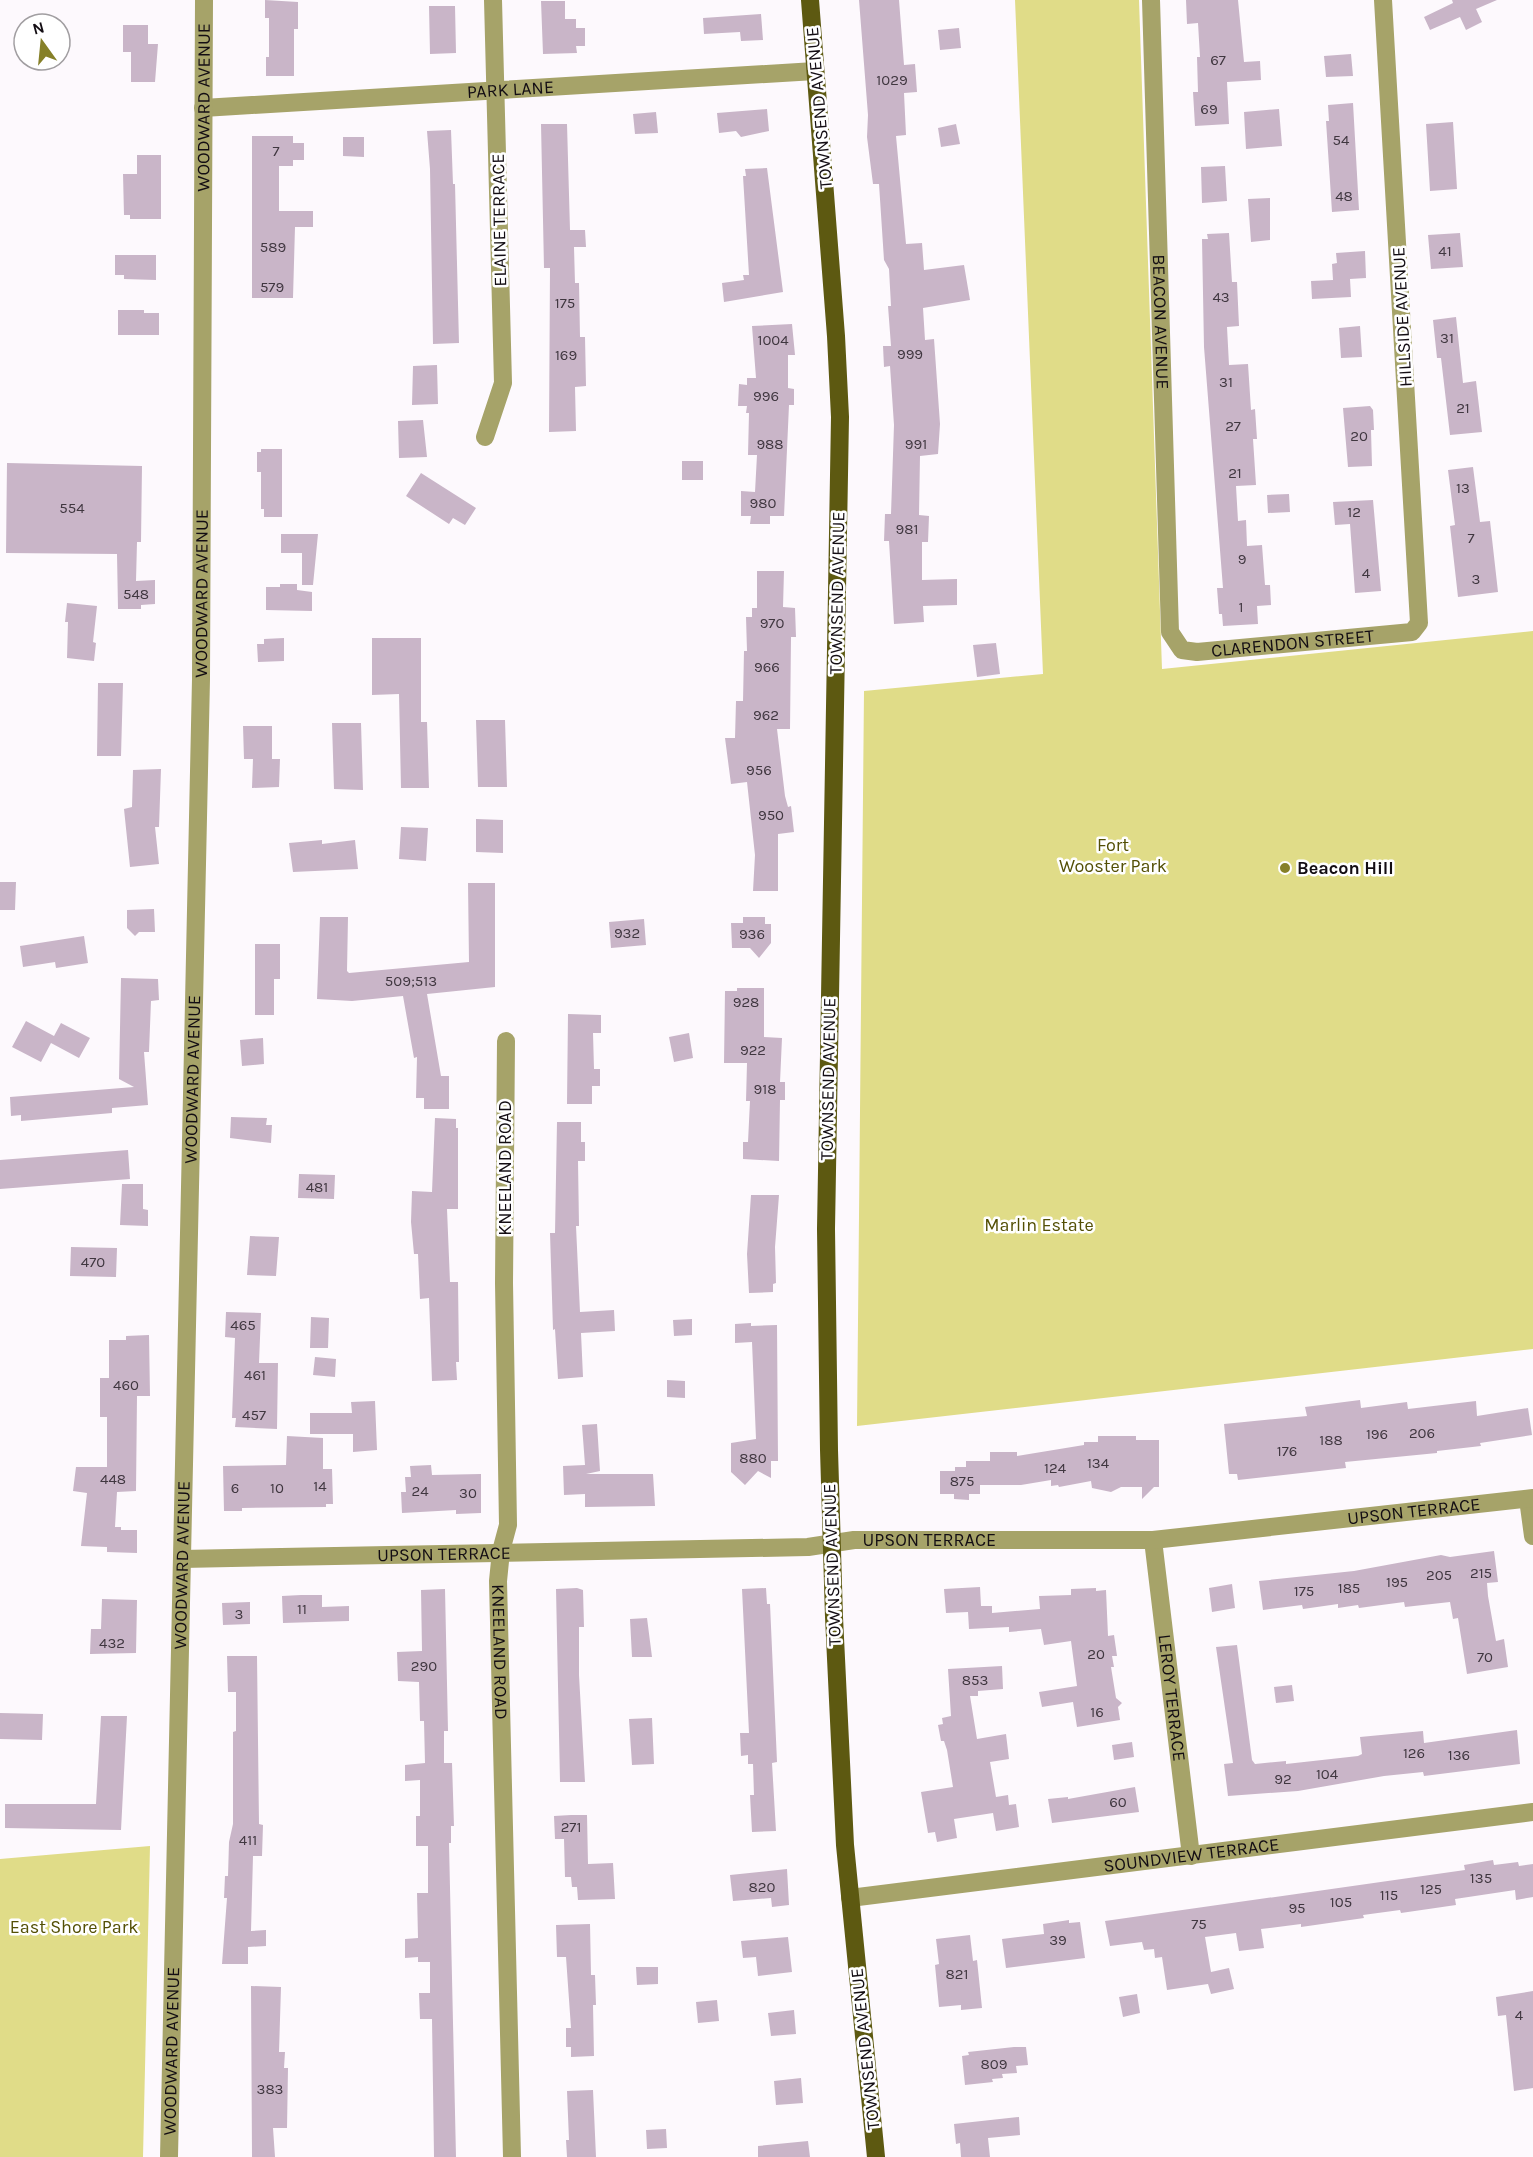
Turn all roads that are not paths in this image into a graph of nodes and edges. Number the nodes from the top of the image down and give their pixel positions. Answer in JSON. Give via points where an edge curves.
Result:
{"nodes":[{"id":1,"x":204,"y":0,"type":"edge"},
{"id":2,"x":493,"y":0,"type":"edge"},
{"id":3,"x":810,"y":0,"type":"edge"},
{"id":4,"x":1151,"y":0,"type":"edge"},
{"id":5,"x":1383,"y":0,"type":"edge"},
{"id":6,"x":815,"y":71,"type":"junction"},
{"id":7,"x":495,"y":92,"type":"junction"},
{"id":8,"x":203,"y":108,"type":"junction"},
{"id":9,"x":485,"y":437,"type":"dead end"},
{"id":10,"x":1412,"y":632,"type":"joint"},
{"id":11,"x":1175,"y":643,"type":"joint"},
{"id":12,"x":506,"y":1041,"type":"dead end"},
{"id":13,"x":1531,"y":1498,"type":"edge"},
{"id":14,"x":1533,"y":1536,"type":"edge"},
{"id":15,"x":1153,"y":1540,"type":"junction"},
{"id":16,"x":831,"y":1543,"type":"junction"},
{"id":17,"x":501,"y":1551,"type":"junction"},
{"id":18,"x":182,"y":1559,"type":"junction"},
{"id":19,"x":1533,"y":1812,"type":"edge"},
{"id":20,"x":1191,"y":1856,"type":"junction"},
{"id":21,"x":850,"y":1898,"type":"junction"},
{"id":22,"x":169,"y":2157,"type":"edge"},
{"id":23,"x":512,"y":2157,"type":"edge"},
{"id":24,"x":876,"y":2157,"type":"edge"}],
"edges":[{"from":1,"to":8,"type":"street","name":"WOODWARD AVENUE"},
{"from":2,"to":7,"type":"street","name":"ELAINE TERRACE"},
{"from":3,"to":6,"type":"main road","name":"TOWNSEND AVENUE"},
{"from":4,"to":11,"type":"street","name":"BEACON AVENUE","via":[[1170,632]]},
{"from":5,"to":10,"type":"street","name":"HILLSIDE AVENUE","via":[[1420,612],[1419,623]]},
{"from":6,"to":7,"type":"street","name":"PARK LANE"},
{"from":6,"to":16,"type":"main road","name":"TOWNSEND AVENUE","via":[[840,417],[826,1229]]},
{"from":7,"to":8,"type":"street","name":"PARK LANE"},
{"from":7,"to":9,"type":"street","name":"ELAINE TERRACE","via":[[503,383]]},
{"from":8,"to":18,"type":"street","name":"WOODWARD AVENUE","via":[[201,679]]},
{"from":10,"to":11,"type":"street","name":"CLARENDON STREET","via":[[1197,652],[1182,650]]},
{"from":12,"to":17,"type":"street","name":"KNEELAND ROAD","via":[[508,1525]]},
{"from":13,"to":14,"type":"street"},
{"from":13,"to":15,"type":"street","name":"UPSON TERRACE"},
{"from":15,"to":16,"type":"street","name":"UPSON TERRACE"},
{"from":15,"to":20,"type":"street","name":"LEROY TERRACE"},
{"from":16,"to":17,"type":"street","name":"UPSON TERRACE","via":[[808,1547]]},
{"from":16,"to":21,"type":"main road","name":"TOWNSEND AVENUE"},
{"from":17,"to":18,"type":"street","name":"UPSON TERRACE"},
{"from":17,"to":23,"type":"street","name":"KNEELAND ROAD","via":[[498,1581]]},
{"from":18,"to":22,"type":"street","name":"WOODWARD AVENUE"},
{"from":19,"to":20,"type":"street","name":"SOUNDVIEW TERRACE"},
{"from":20,"to":21,"type":"street","name":"SOUNDVIEW TERRACE"},
{"from":21,"to":24,"type":"main road","name":"TOWNSEND AVENUE"}]}
